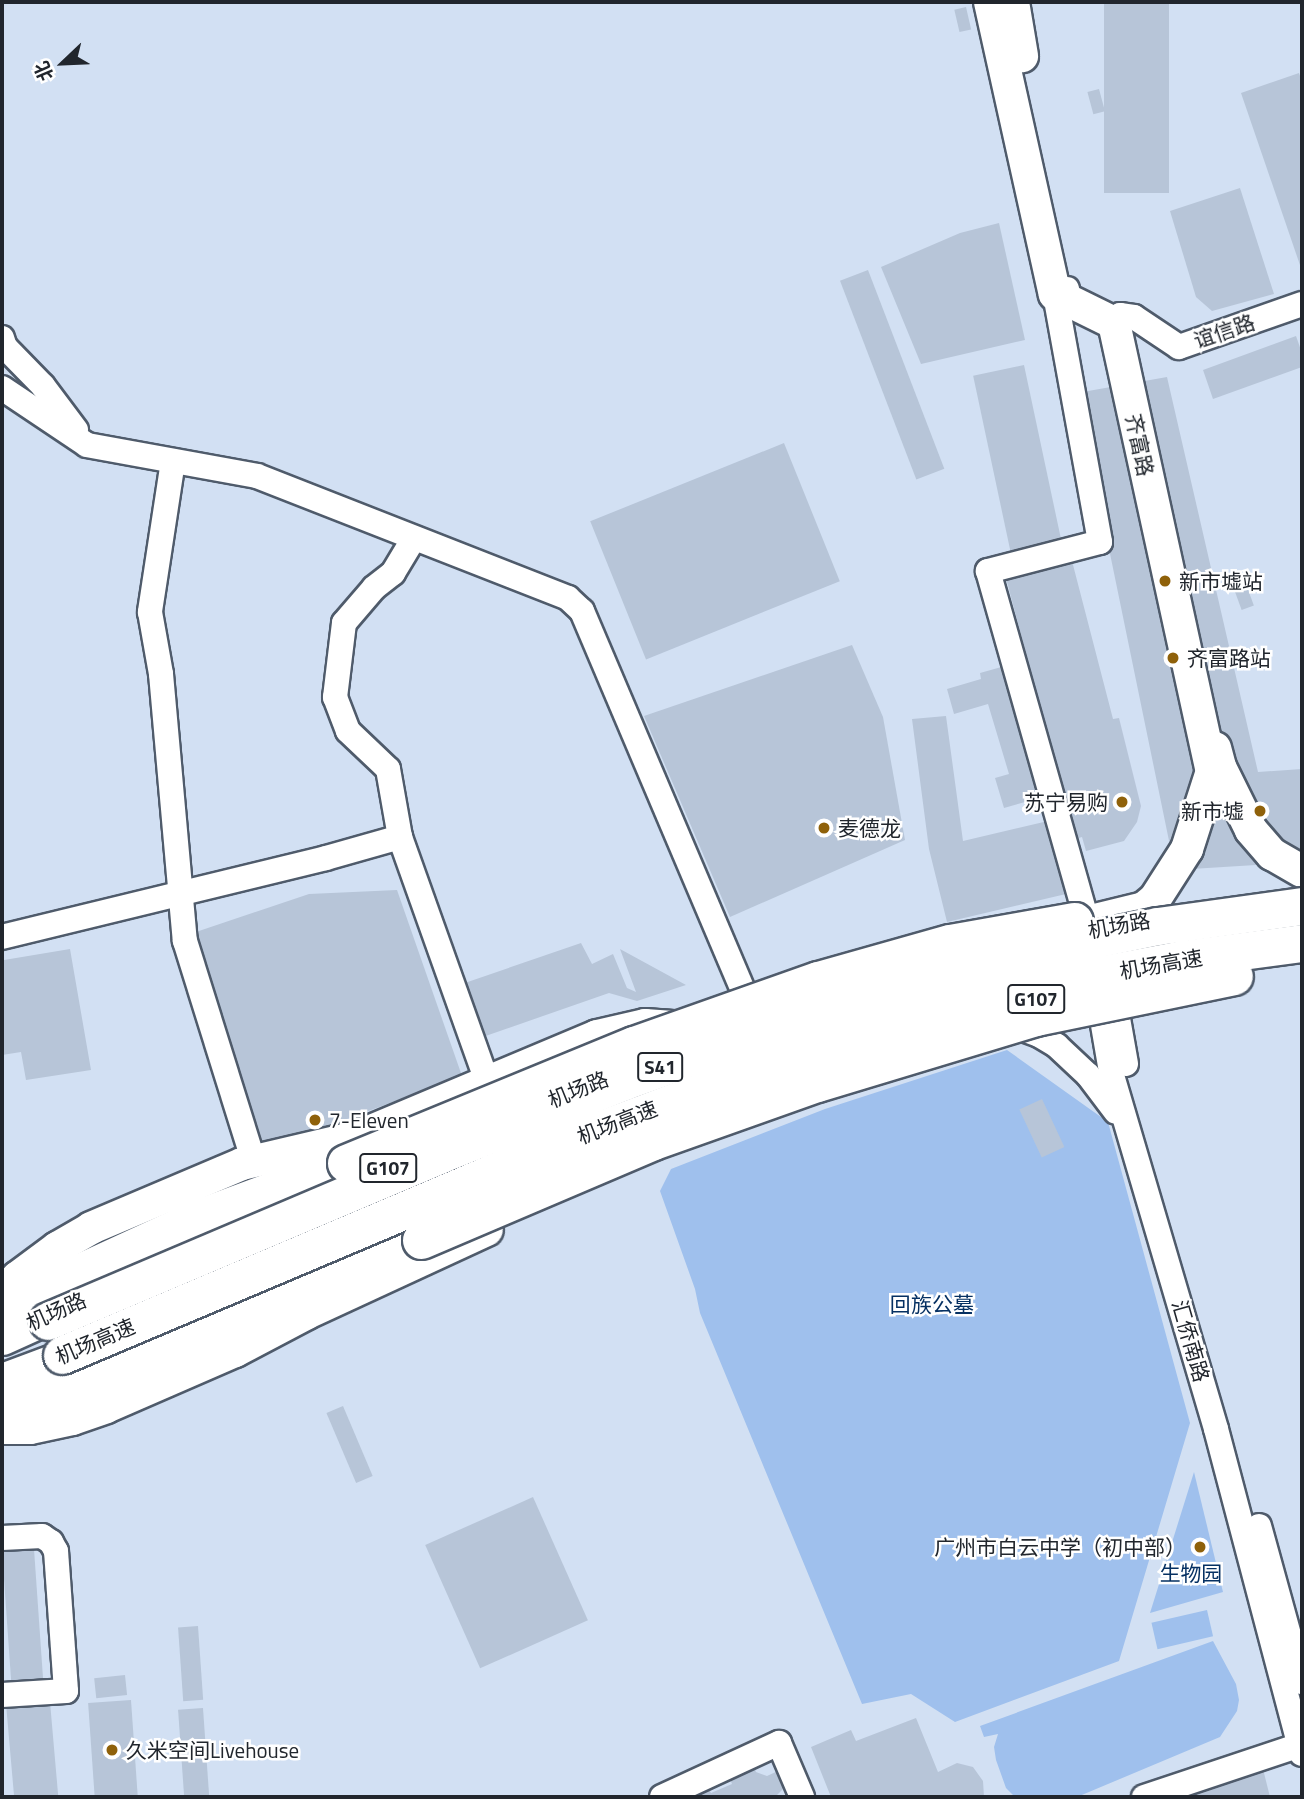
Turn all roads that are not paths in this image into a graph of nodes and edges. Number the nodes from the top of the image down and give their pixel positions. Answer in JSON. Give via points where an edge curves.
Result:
{"nodes":[{"id":1,"x":990,"y":2,"type":"edge"},
{"id":2,"x":1013,"y":2,"type":"edge"},
{"id":3,"x":1062,"y":291,"type":"junction"},
{"id":4,"x":1302,"y":304,"type":"edge"},
{"id":5,"x":1117,"y":319,"type":"junction"},
{"id":6,"x":2,"y":338,"type":"edge"},
{"id":7,"x":2,"y":388,"type":"edge"},
{"id":8,"x":87,"y":445,"type":"junction"},
{"id":9,"x":173,"y":461,"type":"junction"},
{"id":10,"x":414,"y":538,"type":"junction"},
{"id":11,"x":400,"y":837,"type":"junction"},
{"id":12,"x":1302,"y":871,"type":"edge"},
{"id":13,"x":181,"y":892,"type":"junction"},
{"id":14,"x":1302,"y":895,"type":"edge"},
{"id":15,"x":1302,"y":905,"type":"edge"},
{"id":16,"x":1082,"y":928,"type":"junction"},
{"id":17,"x":2,"y":937,"type":"edge"},
{"id":18,"x":1302,"y":943,"type":"edge"},
{"id":19,"x":1302,"y":957,"type":"edge"},
{"id":20,"x":1302,"y":966,"type":"edge"},
{"id":21,"x":1104,"y":984,"type":"junction"},
{"id":22,"x":976,"y":1012,"type":"junction"},
{"id":23,"x":756,"y":1020,"type":"junction"},
{"id":24,"x":711,"y":1037,"type":"junction"},
{"id":25,"x":487,"y":1081,"type":"junction"},
{"id":26,"x":665,"y":1111,"type":"junction"},
{"id":27,"x":1126,"y":1126,"type":"junction"},
{"id":28,"x":254,"y":1162,"type":"junction"},
{"id":29,"x":2,"y":1294,"type":"edge"},
{"id":30,"x":68,"y":1306,"type":"junction"},
{"id":31,"x":2,"y":1308,"type":"edge"},
{"id":32,"x":2,"y":1317,"type":"edge"},
{"id":33,"x":2,"y":1338,"type":"edge"},
{"id":34,"x":77,"y":1355,"type":"junction"},
{"id":35,"x":2,"y":1381,"type":"edge"},
{"id":36,"x":2,"y":1406,"type":"edge"},
{"id":37,"x":2,"y":1416,"type":"edge"},
{"id":38,"x":2,"y":1429,"type":"edge"},
{"id":39,"x":2,"y":1538,"type":"edge"},
{"id":40,"x":1270,"y":1601,"type":"junction"},
{"id":41,"x":1297,"y":1643,"type":"edge"},
{"id":42,"x":1302,"y":1682,"type":"edge"},
{"id":43,"x":2,"y":1695,"type":"edge"},
{"id":44,"x":1301,"y":1750,"type":"edge"},
{"id":45,"x":662,"y":1797,"type":"edge"},
{"id":46,"x":802,"y":1797,"type":"edge"},
{"id":47,"x":1144,"y":1797,"type":"edge"}],
"edges":[{"from":1,"to":3,"type":"main road"},
{"from":2,"to":3,"type":"main road"},
{"from":3,"to":5,"type":"main road"},
{"from":3,"to":16,"type":"street","via":[[1100,542],[988,571]]},
{"from":4,"to":5,"type":"street","name":"谊信路","via":[[1179,347],[1134,317]]},
{"from":5,"to":12,"type":"main road","name":"齐富路","via":[[1220,767],[1251,830],[1272,854]]},
{"from":5,"to":16,"type":"main road","name":"齐富路","via":[[1212,771],[1183,857],[1155,899],[1144,908]]},
{"from":6,"to":8,"type":"street"},
{"from":7,"to":8,"type":"street"},
{"from":8,"to":9,"type":"street"},
{"from":9,"to":10,"type":"street","via":[[257,476]]},
{"from":9,"to":13,"type":"street","via":[[150,612],[161,674]]},
{"from":10,"to":11,"type":"street","via":[[393,573],[344,623],[335,697],[348,731],[388,769]]},
{"from":10,"to":23,"type":"street","via":[[568,598],[582,611]]},
{"from":11,"to":13,"type":"street"},
{"from":11,"to":25,"type":"street"},
{"from":13,"to":17,"type":"street"},
{"from":13,"to":28,"type":"street","via":[[185,941]]},
{"from":14,"to":16,"type":"highway","name":"机场路"},
{"from":15,"to":31,"type":"highway","bridge":true,"via":[[1091,919],[901,955],[634,1045],[346,1163],[200,1217]]},
{"from":15,"to":33,"type":"highway","name":"机场高速","number":"S41","bridge":true,"via":[[1066,945],[754,1034],[467,1143]]},
{"from":16,"to":21,"type":"street","name":"汇侨南路","via":[[1098,942]]},
{"from":16,"to":23,"type":"highway","name":"机场路","via":[[915,969]]},
{"from":18,"to":35,"type":"highway","name":"机场高速","number":"S41","bridge":true,"via":[[1132,968],[1041,987],[949,1010],[769,1066],[434,1196]]},
{"from":19,"to":21,"type":"highway"},
{"from":20,"to":37,"type":"highway","bridge":true,"via":[[1111,999],[902,1055],[653,1141],[91,1384]]},
{"from":21,"to":22,"type":"highway","number":"G107"},
{"from":21,"to":27,"type":"street","name":"汇侨南路","via":[[1102,1030]]},
{"from":21,"to":40,"type":"street","name":"汇侨南路","via":[[1218,1380]]},
{"from":22,"to":26,"type":"highway","via":[[826,1056]]},
{"from":22,"to":27,"type":"street","via":[[1031,1031],[1057,1046],[1088,1075]]},
{"from":23,"to":24,"type":"highway","name":"机场路"},
{"from":24,"to":25,"type":"main road","via":[[665,1025],[624,1028]]},
{"from":24,"to":30,"type":"highway","name":"机场路","number":"G107","via":[[514,1115]]},
{"from":25,"to":28,"type":"main road","via":[[358,1137]]},
{"from":26,"to":34,"type":"highway","number":"G107"},
{"from":26,"to":38,"type":"main road","via":[[627,1158],[597,1181],[106,1407],[51,1424]]},
{"from":27,"to":40,"type":"street","name":"汇侨南路"},
{"from":28,"to":29,"type":"main road","via":[[91,1228],[57,1248]]},
{"from":30,"to":32,"type":"main road"},
{"from":30,"to":33,"type":"highway","name":"机场路","number":"G107"},
{"from":34,"to":35,"type":"highway","number":"G107"},
{"from":34,"to":36,"type":"main road"},
{"from":39,"to":43,"type":"street","via":[[42,1536],[56,1551],[66,1690]]},
{"from":40,"to":41,"type":"street","name":"汇侨南路"},
{"from":40,"to":44,"type":"street","name":"汇侨南路"},
{"from":41,"to":42,"type":"street","name":"汇侨南路"},
{"from":44,"to":47,"type":"street"},
{"from":45,"to":46,"type":"street","via":[[779,1744]]}]}
